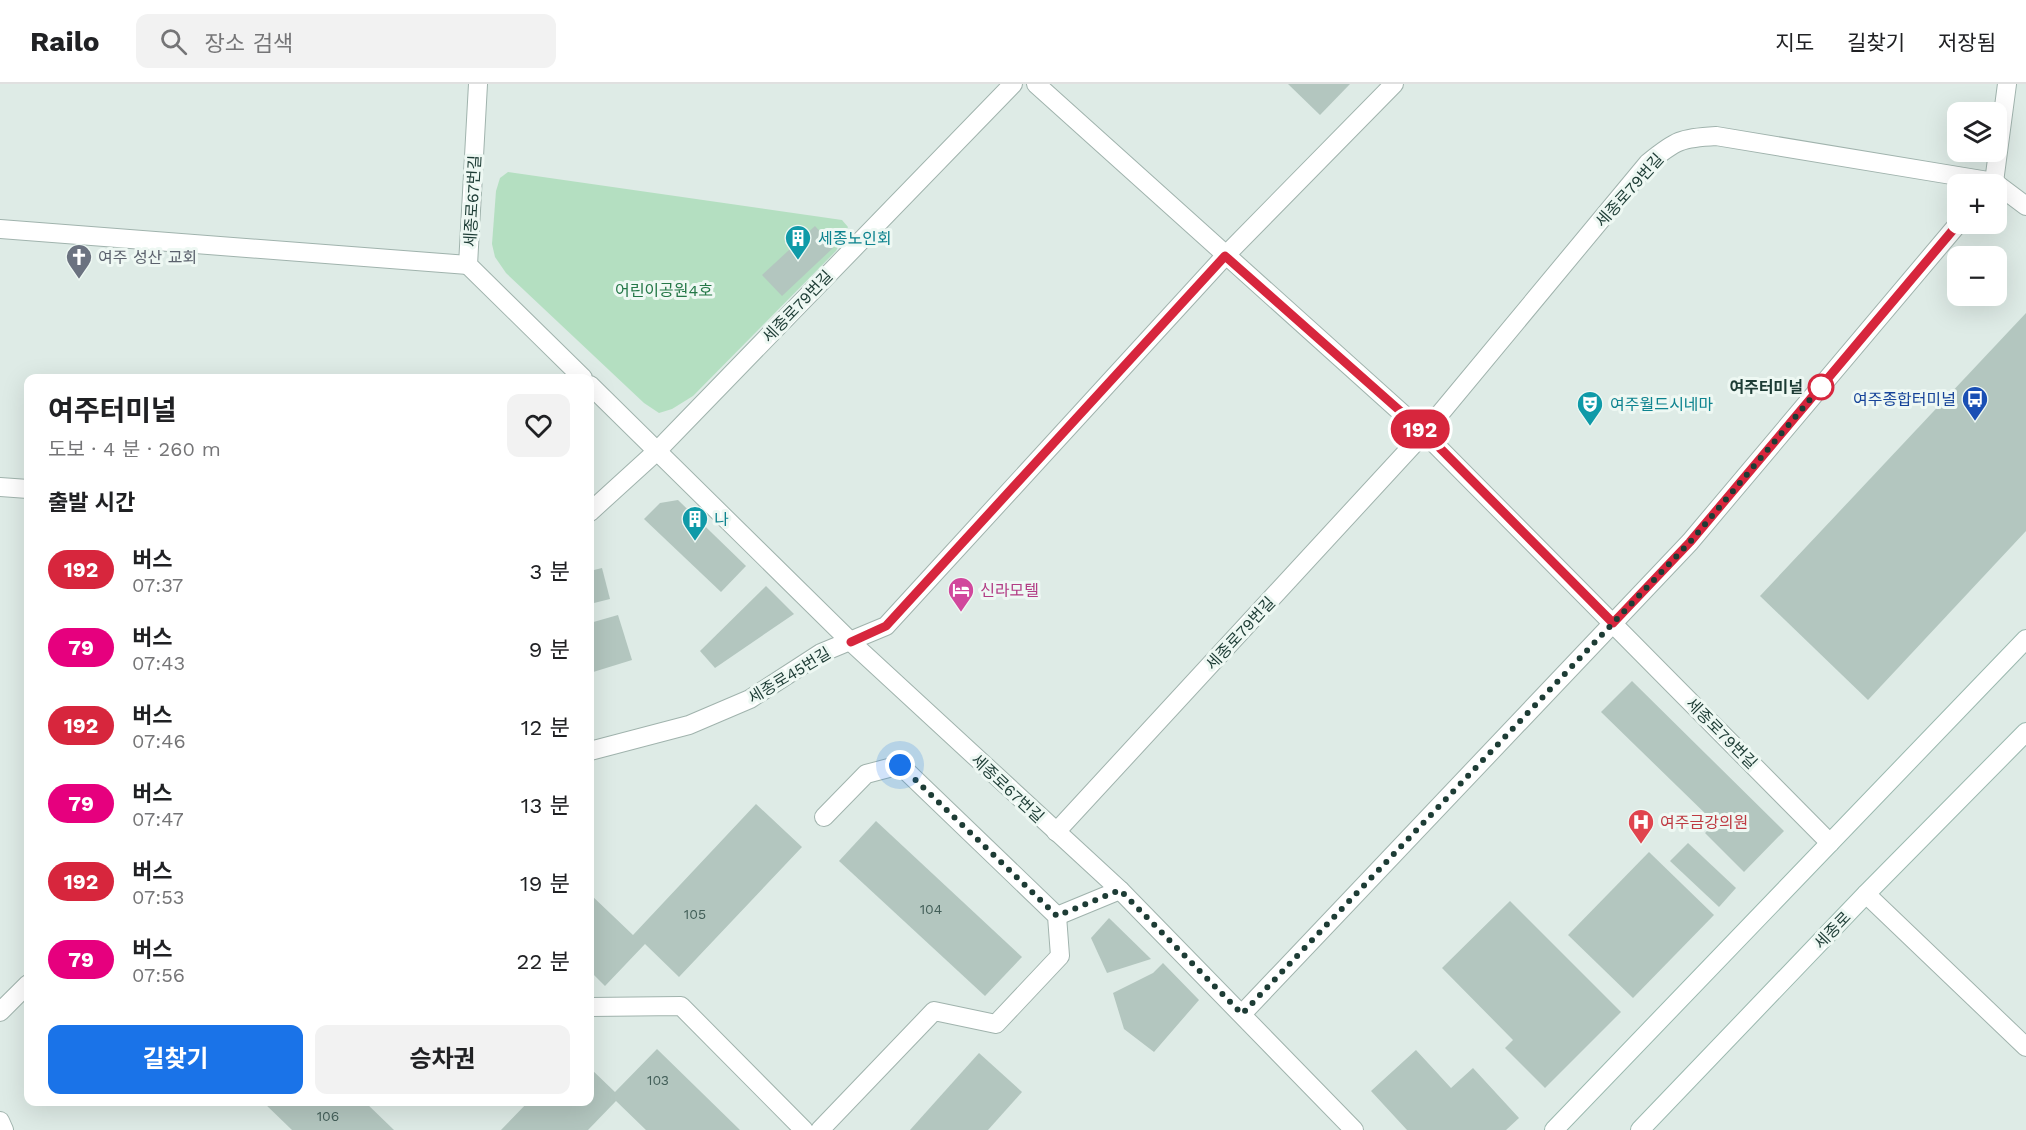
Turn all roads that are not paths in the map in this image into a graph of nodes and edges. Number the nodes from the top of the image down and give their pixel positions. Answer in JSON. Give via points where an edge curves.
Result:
{"nodes":[{"id":1,"x":478,"y":84,"type":"edge"},
{"id":2,"x":1013,"y":84,"type":"edge"},
{"id":3,"x":1036,"y":84,"type":"edge"},
{"id":4,"x":1394,"y":84,"type":"edge"},
{"id":5,"x":2007,"y":84,"type":"edge"},
{"id":6,"x":1993,"y":174,"type":"edge"},
{"id":7,"x":1947,"y":175,"type":"edge"},
{"id":8,"x":2007,"y":193,"type":"edge"},
{"id":9,"x":2026,"y":206,"type":"edge"},
{"id":10,"x":0,"y":229,"type":"edge"},
{"id":11,"x":1950,"y":234,"type":"edge"},
{"id":12,"x":1225,"y":256,"type":"junction"},
{"id":13,"x":468,"y":265,"type":"junction"},
{"id":14,"x":579,"y":374,"type":"edge"},
{"id":15,"x":594,"y":389,"type":"edge"},
{"id":16,"x":1425,"y":433,"type":"junction"},
{"id":17,"x":657,"y":451,"type":"junction"},
{"id":18,"x":0,"y":486,"type":"edge"},
{"id":19,"x":24,"y":489,"type":"edge"},
{"id":20,"x":594,"y":508,"type":"edge"},
{"id":21,"x":1613,"y":623,"type":"junction"},
{"id":22,"x":2026,"y":639,"type":"edge"},
{"id":23,"x":851,"y":642,"type":"junction"},
{"id":24,"x":2026,"y":732,"type":"edge"},
{"id":25,"x":594,"y":750,"type":"edge"},
{"id":26,"x":824,"y":817,"type":"dead end"},
{"id":27,"x":1056,"y":832,"type":"junction"},
{"id":28,"x":1830,"y":843,"type":"junction"},
{"id":29,"x":1120,"y":890,"type":"junction"},
{"id":30,"x":1866,"y":894,"type":"junction"},
{"id":31,"x":1057,"y":916,"type":"junction"},
{"id":32,"x":24,"y":988,"type":"edge"},
{"id":33,"x":594,"y":1007,"type":"edge"},
{"id":34,"x":0,"y":1012,"type":"edge"},
{"id":35,"x":1242,"y":1014,"type":"junction"},
{"id":36,"x":2026,"y":1047,"type":"edge"},
{"id":37,"x":0,"y":1121,"type":"edge"},
{"id":38,"x":4,"y":1130,"type":"edge"},
{"id":39,"x":804,"y":1130,"type":"edge"},
{"id":40,"x":820,"y":1130,"type":"edge"},
{"id":41,"x":1354,"y":1130,"type":"edge"},
{"id":42,"x":1554,"y":1130,"type":"edge"},
{"id":43,"x":1640,"y":1130,"type":"edge"}],
"edges":[{"from":1,"to":13,"type":"street","name":"세종로67번길"},
{"from":2,"to":17,"type":"street","name":"세종로79번길"},
{"from":3,"to":12,"type":"street","name":"세종로79번길"},
{"from":4,"to":12,"type":"street"},
{"from":5,"to":6,"type":"street"},
{"from":7,"to":16,"type":"street","name":"세종로79번길","via":[[1716,136],[1687,138],[1669,146],[1648,163]]},
{"from":8,"to":9,"type":"street","name":"세종로79번길"},
{"from":10,"to":13,"type":"street"},
{"from":11,"to":21,"type":"street","via":[[1690,542]]},
{"from":12,"to":16,"type":"street","name":"세종로79번길"},
{"from":12,"to":23,"type":"street","via":[[886,626]]},
{"from":13,"to":14,"type":"street","name":"세종로67번길"},
{"from":15,"to":17,"type":"street","name":"세종로67번길"},
{"from":16,"to":21,"type":"street","name":"세종로79번길"},
{"from":16,"to":27,"type":"street","name":"세종로79번길"},
{"from":17,"to":20,"type":"street"},
{"from":17,"to":23,"type":"street","name":"세종로67번길"},
{"from":18,"to":19,"type":"street"},
{"from":21,"to":28,"type":"street","name":"세종로79번길"},
{"from":21,"to":35,"type":"street"},
{"from":22,"to":28,"type":"street"},
{"from":23,"to":25,"type":"street","name":"세종로45번길","via":[[821,653],[750,699],[689,725]]},
{"from":23,"to":27,"type":"street","name":"세종로67번길"},
{"from":24,"to":30,"type":"street","name":"세종로"},
{"from":26,"to":31,"type":"street","via":[[866,774],[900,765]]},
{"from":27,"to":29,"type":"street","name":"세종로67번길"},
{"from":28,"to":42,"type":"street"},
{"from":29,"to":31,"type":"street"},
{"from":29,"to":35,"type":"street","name":"세종로67번길"},
{"from":30,"to":36,"type":"street"},
{"from":30,"to":43,"type":"street","name":"세종로"},
{"from":31,"to":40,"type":"street","via":[[1060,956],[996,1024],[934,1011]]},
{"from":32,"to":34,"type":"street"},
{"from":33,"to":39,"type":"street","via":[[681,1006]]},
{"from":35,"to":41,"type":"street","name":"세종로67번길"},
{"from":37,"to":38,"type":"street"}]}
